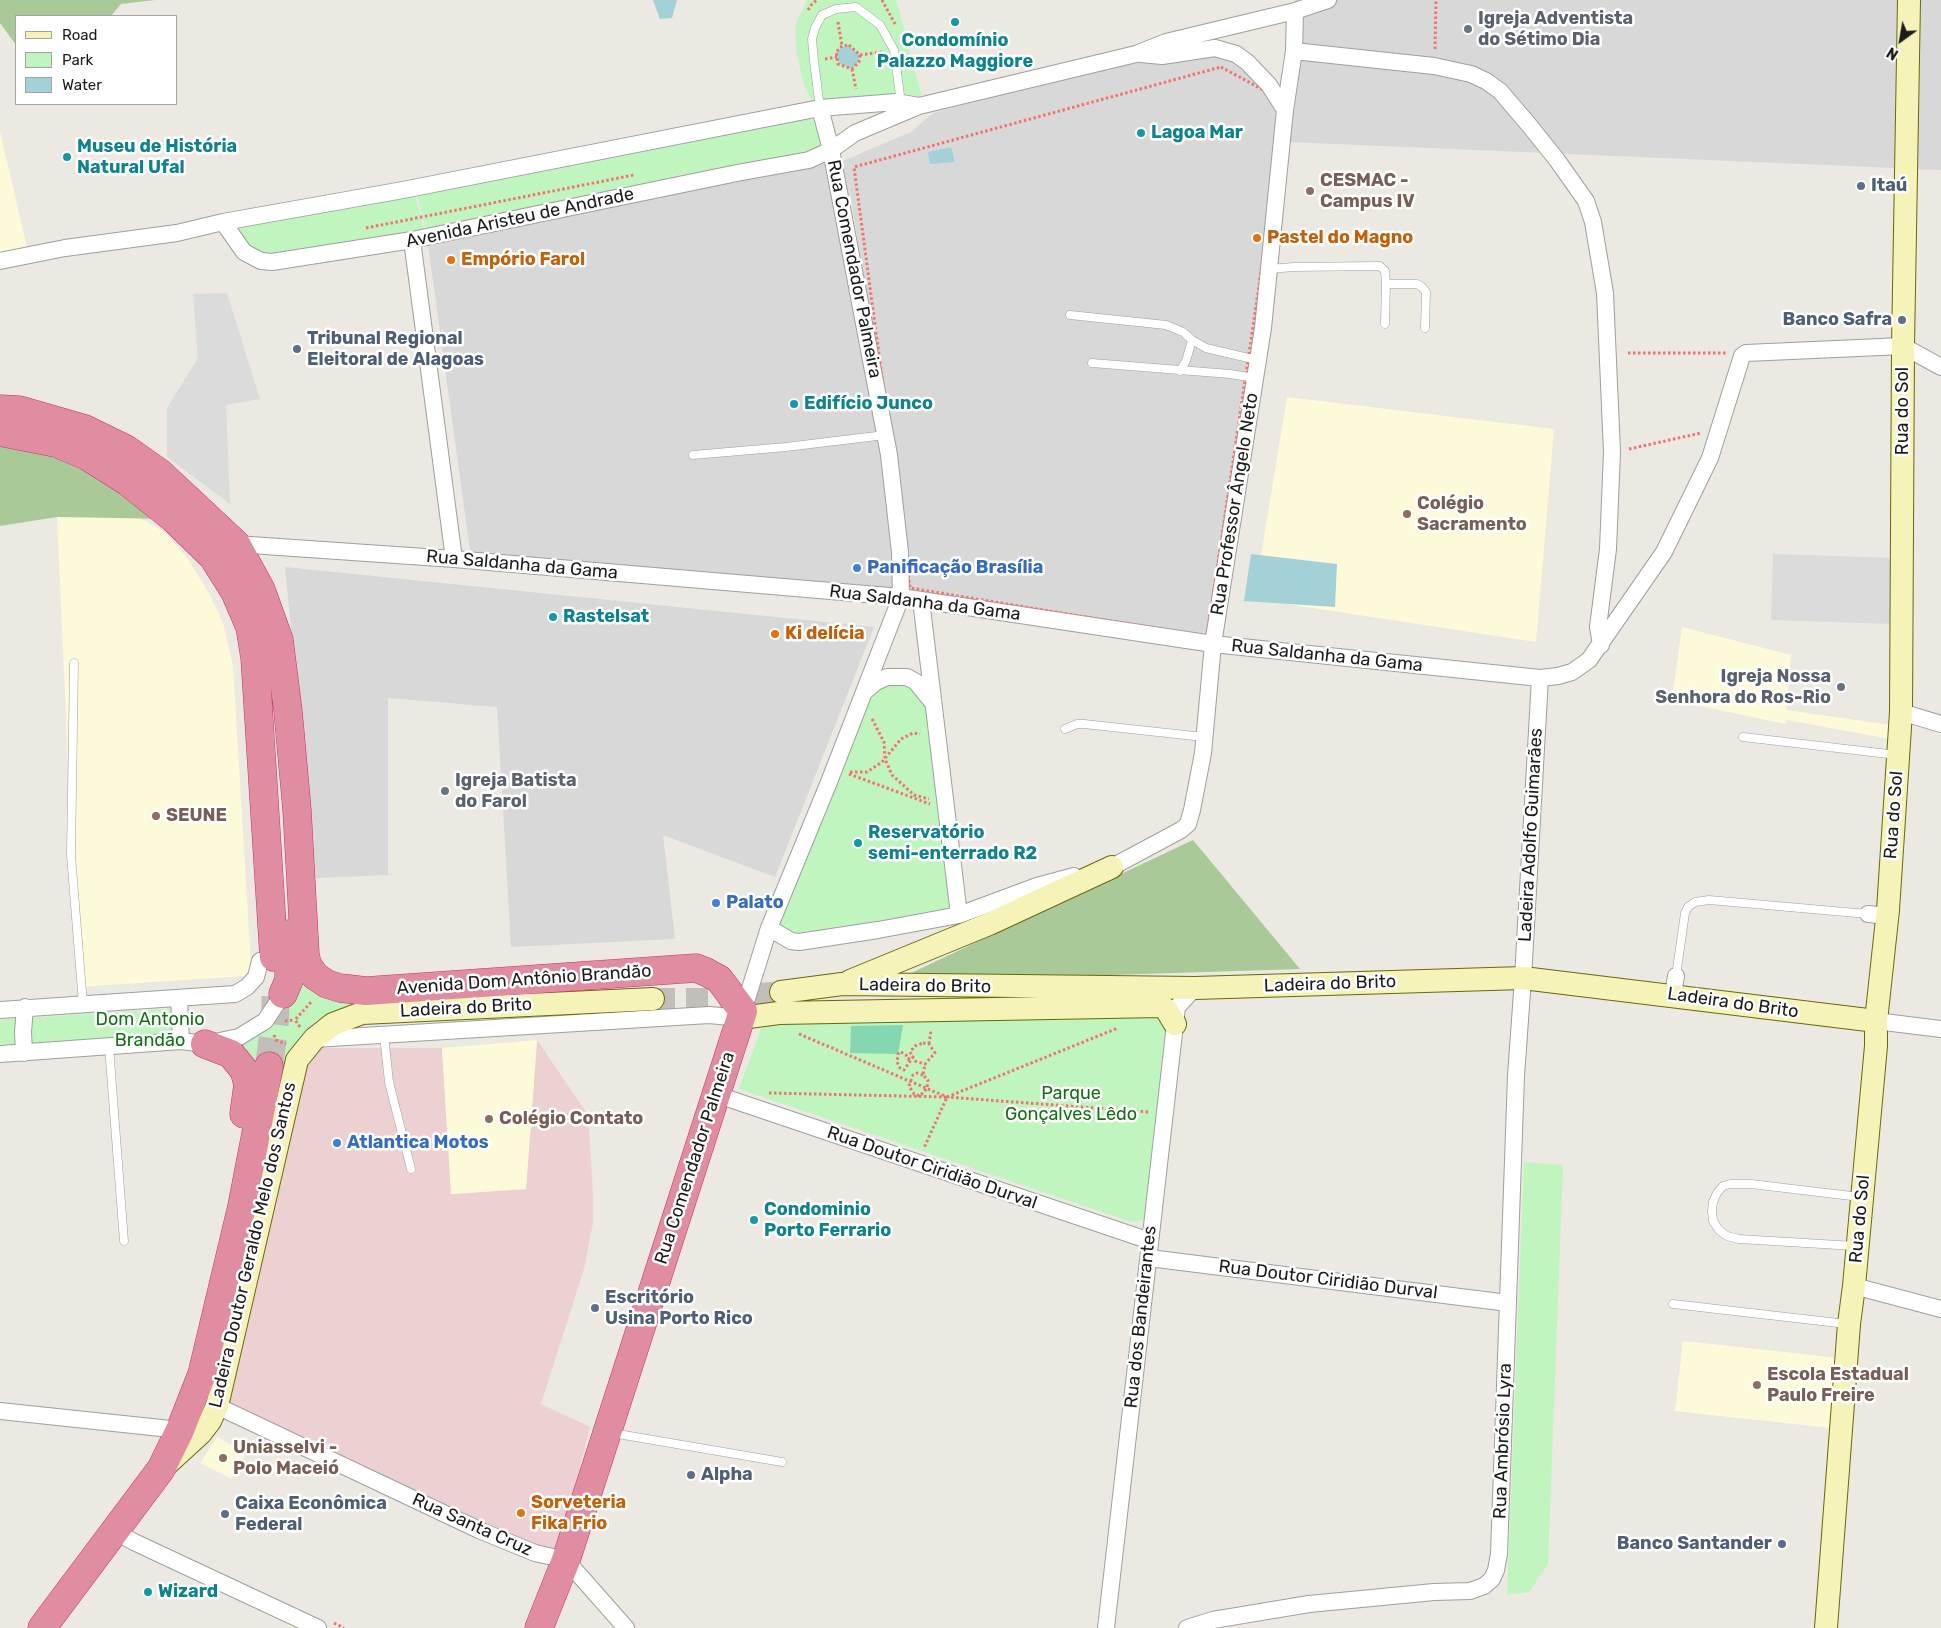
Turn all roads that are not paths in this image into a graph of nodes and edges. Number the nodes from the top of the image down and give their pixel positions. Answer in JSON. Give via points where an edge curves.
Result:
{"nodes":[{"id":1,"x":1909,"y":0,"type":"edge"},
{"id":2,"x":1322,"y":1,"type":"edge"},
{"id":3,"x":1296,"y":11,"type":"junction"},
{"id":4,"x":1236,"y":25,"type":"junction"},
{"id":5,"x":1294,"y":51,"type":"junction"},
{"id":6,"x":1136,"y":54,"type":"junction"},
{"id":7,"x":1236,"y":54,"type":"junction"},
{"id":8,"x":901,"y":103,"type":"junction"},
{"id":9,"x":919,"y":106,"type":"junction"},
{"id":10,"x":820,"y":108,"type":"junction"},
{"id":11,"x":1285,"y":110,"type":"junction"},
{"id":12,"x":831,"y":150,"type":"junction"},
{"id":13,"x":223,"y":222,"type":"junction"},
{"id":14,"x":412,"y":240,"type":"junction"},
{"id":15,"x":0,"y":261,"type":"edge"},
{"id":16,"x":1269,"y":269,"type":"junction"},
{"id":17,"x":1386,"y":284,"type":"junction"},
{"id":18,"x":1070,"y":315,"type":"dead end"},
{"id":19,"x":1385,"y":324,"type":"dead end"},
{"id":20,"x":1424,"y":328,"type":"dead end"},
{"id":21,"x":1192,"y":340,"type":"junction"},
{"id":22,"x":1903,"y":346,"type":"junction"},
{"id":23,"x":1253,"y":358,"type":"junction"},
{"id":24,"x":1092,"y":363,"type":"dead end"},
{"id":25,"x":1941,"y":367,"type":"edge"},
{"id":26,"x":1180,"y":371,"type":"junction"},
{"id":27,"x":1250,"y":377,"type":"junction"},
{"id":28,"x":0,"y":409,"type":"edge"},
{"id":29,"x":0,"y":432,"type":"edge"},
{"id":30,"x":885,"y":435,"type":"junction"},
{"id":31,"x":693,"y":456,"type":"dead end"},
{"id":32,"x":236,"y":544,"type":"junction"},
{"id":33,"x":454,"y":559,"type":"junction"},
{"id":34,"x":901,"y":597,"type":"junction"},
{"id":35,"x":921,"y":600,"type":"junction"},
{"id":36,"x":1213,"y":644,"type":"junction"},
{"id":37,"x":1601,"y":645,"type":"junction"},
{"id":38,"x":74,"y":663,"type":"dead end"},
{"id":39,"x":1540,"y":678,"type":"junction"},
{"id":40,"x":864,"y":692,"type":"junction"},
{"id":41,"x":933,"y":703,"type":"junction"},
{"id":42,"x":1901,"y":712,"type":"junction"},
{"id":43,"x":1941,"y":724,"type":"edge"},
{"id":44,"x":1065,"y":729,"type":"dead end"},
{"id":45,"x":1204,"y":737,"type":"junction"},
{"id":46,"x":1743,"y":738,"type":"dead end"},
{"id":47,"x":1898,"y":755,"type":"junction"},
{"id":48,"x":297,"y":810,"type":"junction"},
{"id":49,"x":1112,"y":867,"type":"junction"},
{"id":50,"x":960,"y":915,"type":"junction"},
{"id":51,"x":1877,"y":915,"type":"junction"},
{"id":52,"x":770,"y":928,"type":"junction"},
{"id":53,"x":267,"y":959,"type":"joint"},
{"id":54,"x":842,"y":984,"type":"junction"},
{"id":55,"x":1523,"y":985,"type":"junction"},
{"id":56,"x":1675,"y":986,"type":"junction"},
{"id":57,"x":1163,"y":988,"type":"junction"},
{"id":58,"x":1195,"y":988,"type":"junction"},
{"id":59,"x":782,"y":992,"type":"tunnel mouth"},
{"id":60,"x":283,"y":994,"type":"joint"},
{"id":61,"x":179,"y":998,"type":"junction"},
{"id":62,"x":653,"y":999,"type":"tunnel mouth"},
{"id":63,"x":84,"y":1004,"type":"junction"},
{"id":64,"x":25,"y":1007,"type":"junction"},
{"id":65,"x":0,"y":1010,"type":"edge"},
{"id":66,"x":742,"y":1014,"type":"junction"},
{"id":67,"x":1176,"y":1015,"type":"junction"},
{"id":68,"x":1876,"y":1021,"type":"junction"},
{"id":69,"x":1941,"y":1029,"type":"edge"},
{"id":70,"x":307,"y":1035,"type":"junction"},
{"id":71,"x":384,"y":1035,"type":"junction"},
{"id":72,"x":193,"y":1042,"type":"junction"},
{"id":73,"x":109,"y":1047,"type":"junction"},
{"id":74,"x":293,"y":1052,"type":"joint"},
{"id":75,"x":24,"y":1053,"type":"junction"},
{"id":76,"x":0,"y":1054,"type":"edge"},
{"id":77,"x":269,"y":1066,"type":"tunnel mouth"},
{"id":78,"x":715,"y":1094,"type":"junction"},
{"id":79,"x":411,"y":1170,"type":"dead end"},
{"id":80,"x":1862,"y":1197,"type":"junction"},
{"id":81,"x":124,"y":1241,"type":"dead end"},
{"id":82,"x":1150,"y":1241,"type":"junction"},
{"id":83,"x":1858,"y":1246,"type":"junction"},
{"id":84,"x":1149,"y":1258,"type":"junction"},
{"id":85,"x":1854,"y":1286,"type":"junction"},
{"id":86,"x":1508,"y":1303,"type":"junction"},
{"id":87,"x":1673,"y":1304,"type":"dead end"},
{"id":88,"x":1941,"y":1309,"type":"edge"},
{"id":89,"x":1849,"y":1324,"type":"junction"},
{"id":90,"x":210,"y":1340,"type":"junction"},
{"id":91,"x":216,"y":1406,"type":"junction"},
{"id":92,"x":0,"y":1411,"type":"edge"},
{"id":93,"x":180,"y":1430,"type":"junction"},
{"id":94,"x":607,"y":1432,"type":"junction"},
{"id":95,"x":782,"y":1462,"type":"dead end"},
{"id":96,"x":161,"y":1469,"type":"junction"},
{"id":97,"x":115,"y":1531,"type":"junction"},
{"id":98,"x":566,"y":1560,"type":"junction"},
{"id":99,"x":312,"y":1627,"type":"edge"},
{"id":100,"x":42,"y":1628,"type":"edge"},
{"id":101,"x":539,"y":1628,"type":"edge"},
{"id":102,"x":626,"y":1628,"type":"edge"},
{"id":103,"x":1106,"y":1628,"type":"edge"},
{"id":104,"x":1187,"y":1628,"type":"edge"},
{"id":105,"x":1826,"y":1628,"type":"edge"}],
"edges":[{"from":1,"to":22,"type":"main road","name":"Rua do Sol"},
{"from":2,"to":3,"type":"street"},
{"from":3,"to":4,"type":"street"},
{"from":3,"to":5,"type":"street","name":"Rua Professor Ângelo Neto"},
{"from":4,"to":6,"type":"street","via":[[1166,42]]},
{"from":4,"to":7,"type":"street"},
{"from":5,"to":11,"type":"street","name":"Rua Professor Ângelo Neto"},
{"from":5,"to":37,"type":"street","via":[[1434,66],[1471,74],[1486,81],[1500,91],[1558,160],[1586,201],[1594,222],[1605,293],[1612,452],[1608,549],[1598,627]]},
{"from":6,"to":7,"type":"street","via":[[1162,56],[1215,48]]},
{"from":6,"to":9,"type":"street"},
{"from":7,"to":11,"type":"street","via":[[1270,84]]},
{"from":8,"to":9,"type":"street"},
{"from":8,"to":10,"type":"street"},
{"from":8,"to":10,"type":"lane","via":[[894,50],[880,25],[856,7],[836,9],[822,14],[818,20],[812,39]]},
{"from":9,"to":12,"type":"street","name":"Avenida Aristeu de Andrade","via":[[855,133]]},
{"from":10,"to":12,"type":"street","name":"Rua Comendador Palmeira"},
{"from":10,"to":13,"type":"street"},
{"from":11,"to":16,"type":"street","name":"Rua Professor Ângelo Neto"},
{"from":12,"to":14,"type":"street","name":"Avenida Aristeu de Andrade","via":[[810,160]]},
{"from":12,"to":30,"type":"street","name":"Rua Comendador Palmeira"},
{"from":13,"to":14,"type":"street","name":"Avenida Aristeu de Andrade","via":[[244,252],[261,261],[272,262]]},
{"from":13,"to":15,"type":"street","via":[[177,233],[65,248]]},
{"from":14,"to":33,"type":"street"},
{"from":16,"to":17,"type":"lane","via":[[1380,266],[1385,271]]},
{"from":16,"to":23,"type":"street","name":"Rua Professor Ângelo Neto"},
{"from":17,"to":19,"type":"lane"},
{"from":17,"to":20,"type":"lane","via":[[1422,286],[1426,292]]},
{"from":18,"to":21,"type":"lane","via":[[1166,325]]},
{"from":21,"to":23,"type":"lane","via":[[1206,348]]},
{"from":21,"to":26,"type":"lane"},
{"from":22,"to":25,"type":"street"},
{"from":22,"to":37,"type":"street","name":"Rua Saldanha da Gama","via":[[1746,353],[1742,356],[1710,458],[1664,552]]},
{"from":22,"to":42,"type":"main road","name":"Rua do Sol"},
{"from":23,"to":27,"type":"street","name":"Rua Professor Ângelo Neto"},
{"from":24,"to":26,"type":"lane"},
{"from":26,"to":27,"type":"lane"},
{"from":27,"to":36,"type":"street","name":"Rua Professor Ângelo Neto"},
{"from":28,"to":32,"type":"highway","via":[[19,410],[86,429],[126,449],[160,473]]},
{"from":29,"to":53,"type":"highway","via":[[56,443],[87,456],[128,482],[177,531],[216,585],[230,613],[235,642],[260,918]]},
{"from":30,"to":31,"type":"lane"},
{"from":30,"to":34,"type":"street","name":"Rua Comendador Palmeira","via":[[900,552]]},
{"from":32,"to":33,"type":"street","name":"Rua Saldanha da Gama"},
{"from":32,"to":48,"type":"highway","via":[[261,590],[280,640]]},
{"from":33,"to":34,"type":"street","name":"Rua Saldanha da Gama"},
{"from":34,"to":35,"type":"street","name":"Rua Saldanha da Gama"},
{"from":34,"to":40,"type":"street","name":"Rua Comendador Palmeira"},
{"from":35,"to":36,"type":"street","name":"Rua Saldanha da Gama"},
{"from":35,"to":41,"type":"street"},
{"from":36,"to":39,"type":"street","name":"Rua Saldanha da Gama"},
{"from":36,"to":45,"type":"street","name":"Rua Professor Ângelo Neto"},
{"from":37,"to":39,"type":"street","name":"Rua Saldanha da Gama","via":[[1589,660],[1572,672]]},
{"from":38,"to":63,"type":"lane","via":[[71,855]]},
{"from":39,"to":55,"type":"street","name":"Ladeira Adolfo Guimarães"},
{"from":40,"to":41,"type":"street","via":[[888,677],[907,677],[916,682]]},
{"from":40,"to":52,"type":"street","name":"Rua Comendador Palmeira","via":[[837,768]]},
{"from":41,"to":50,"type":"street"},
{"from":42,"to":43,"type":"street"},
{"from":42,"to":47,"type":"main road","name":"Rua do Sol"},
{"from":44,"to":45,"type":"lane","via":[[1084,724]]},
{"from":45,"to":49,"type":"street","name":"Rua Professor Ângelo Neto","via":[[1188,824]]},
{"from":46,"to":47,"type":"lane"},
{"from":47,"to":51,"type":"main road","name":"Rua do Sol"},
{"from":48,"to":60,"type":"highway","via":[[285,845],[290,957],[289,980]]},
{"from":48,"to":66,"type":"highway","name":"Avenida Dom Antônio Brandão","via":[[305,954],[315,976],[327,984],[366,991],[696,968],[719,979]]},
{"from":49,"to":50,"type":"street","name":"Rua Professor Ângelo Neto","via":[[1036,886]]},
{"from":49,"to":54,"type":"main road","via":[[989,924]]},
{"from":50,"to":52,"type":"street","name":"Rua Professor Ângelo Neto","via":[[799,942],[791,941]]},
{"from":51,"to":56,"type":"lane","via":[[1710,900],[1695,902],[1685,913]]},
{"from":51,"to":68,"type":"main road","name":"Rua do Sol"},
{"from":52,"to":66,"type":"street","name":"Rua Comendador Palmeira"},
{"from":53,"to":61,"type":"street","via":[[247,987],[235,994]]},
{"from":54,"to":57,"type":"main road","name":"Ladeira do Brito"},
{"from":54,"to":59,"type":"main road","name":"Ladeira do Brito"},
{"from":55,"to":56,"type":"main road","name":"Ladeira do Brito"},
{"from":55,"to":58,"type":"main road","name":"Ladeira do Brito"},
{"from":55,"to":86,"type":"street","name":"Rua Ambrósio Lyra","via":[[1516,1076]]},
{"from":56,"to":68,"type":"main road","name":"Ladeira do Brito"},
{"from":57,"to":58,"type":"main road","name":"Ladeira do Brito"},
{"from":57,"to":67,"type":"street"},
{"from":58,"to":67,"type":"street"},
{"from":60,"to":72,"type":"street","via":[[265,1021],[239,1038]]},
{"from":61,"to":63,"type":"street"},
{"from":61,"to":72,"type":"street"},
{"from":62,"to":70,"type":"main road","name":"Ladeira do Brito","via":[[362,1013]]},
{"from":63,"to":64,"type":"street"},
{"from":64,"to":65,"type":"street"},
{"from":64,"to":75,"type":"street"},
{"from":66,"to":67,"type":"main road","name":"Ladeira do Brito","via":[[1160,1006]]},
{"from":66,"to":71,"type":"street"},
{"from":66,"to":78,"type":"highway","name":"Rua Comendador Palmeira"},
{"from":67,"to":82,"type":"street","name":"Rua dos Bandeirantes"},
{"from":68,"to":69,"type":"street"},
{"from":68,"to":80,"type":"main road","name":"Rua do Sol"},
{"from":70,"to":71,"type":"street"},
{"from":70,"to":74,"type":"main road","name":"Ladeira do Brito"},
{"from":71,"to":79,"type":"lane","via":[[389,1082]]},
{"from":72,"to":73,"type":"street"},
{"from":72,"to":90,"type":"highway","via":[[231,1054],[244,1070],[248,1084],[246,1107],[206,1292]]},
{"from":73,"to":75,"type":"street"},
{"from":73,"to":81,"type":"lane"},
{"from":74,"to":91,"type":"main road","name":"Ladeira Doutor Geraldo Melo dos Santos"},
{"from":75,"to":76,"type":"street"},
{"from":77,"to":90,"type":"highway","name":"Ladeira Doutor Geraldo Melo dos Santos","via":[[242,1206]]},
{"from":78,"to":82,"type":"street","name":"Rua Doutor Ciridião Durval"},
{"from":78,"to":94,"type":"highway","name":"Rua Comendador Palmeira"},
{"from":80,"to":83,"type":"main road","name":"Rua do Sol"},
{"from":80,"to":83,"type":"lane","via":[[1730,1184],[1722,1186],[1717,1193],[1712,1211],[1713,1221],[1719,1230],[1739,1239]]},
{"from":82,"to":84,"type":"street","name":"Rua dos Bandeirantes"},
{"from":83,"to":85,"type":"main road","name":"Rua do Sol"},
{"from":84,"to":86,"type":"street","name":"Rua Doutor Ciridião Durval"},
{"from":84,"to":103,"type":"street","name":"Rua dos Bandeirantes"},
{"from":85,"to":88,"type":"street"},
{"from":85,"to":89,"type":"main road","name":"Rua do Sol"},
{"from":86,"to":104,"type":"street","name":"Rua Ambrósio Lyra","via":[[1499,1554],[1492,1579],[1470,1591],[1309,1604],[1213,1620]]},
{"from":87,"to":89,"type":"lane"},
{"from":89,"to":105,"type":"main road","name":"Rua do Sol"},
{"from":90,"to":93,"type":"highway","name":"Ladeira Doutor Geraldo Melo dos Santos","via":[[202,1374]]},
{"from":91,"to":96,"type":"main road","name":"Ladeira Doutor Geraldo Melo dos Santos","via":[[200,1434]]},
{"from":91,"to":98,"type":"street","name":"Rua Santa Cruz","via":[[479,1530],[535,1553]]},
{"from":92,"to":93,"type":"street"},
{"from":93,"to":96,"type":"highway","name":"Ladeira Doutor Geraldo Melo dos Santos"},
{"from":94,"to":95,"type":"lane"},
{"from":94,"to":98,"type":"highway","name":"Rua Comendador Palmeira"},
{"from":96,"to":97,"type":"highway","name":"Ladeira Doutor Geraldo Melo dos Santos"},
{"from":97,"to":99,"type":"street"},
{"from":97,"to":100,"type":"highway","name":"Ladeira Doutor Geraldo Melo dos Santos"},
{"from":98,"to":101,"type":"highway","name":"Rua Comendador Palmeira"},
{"from":98,"to":102,"type":"street"}]}
